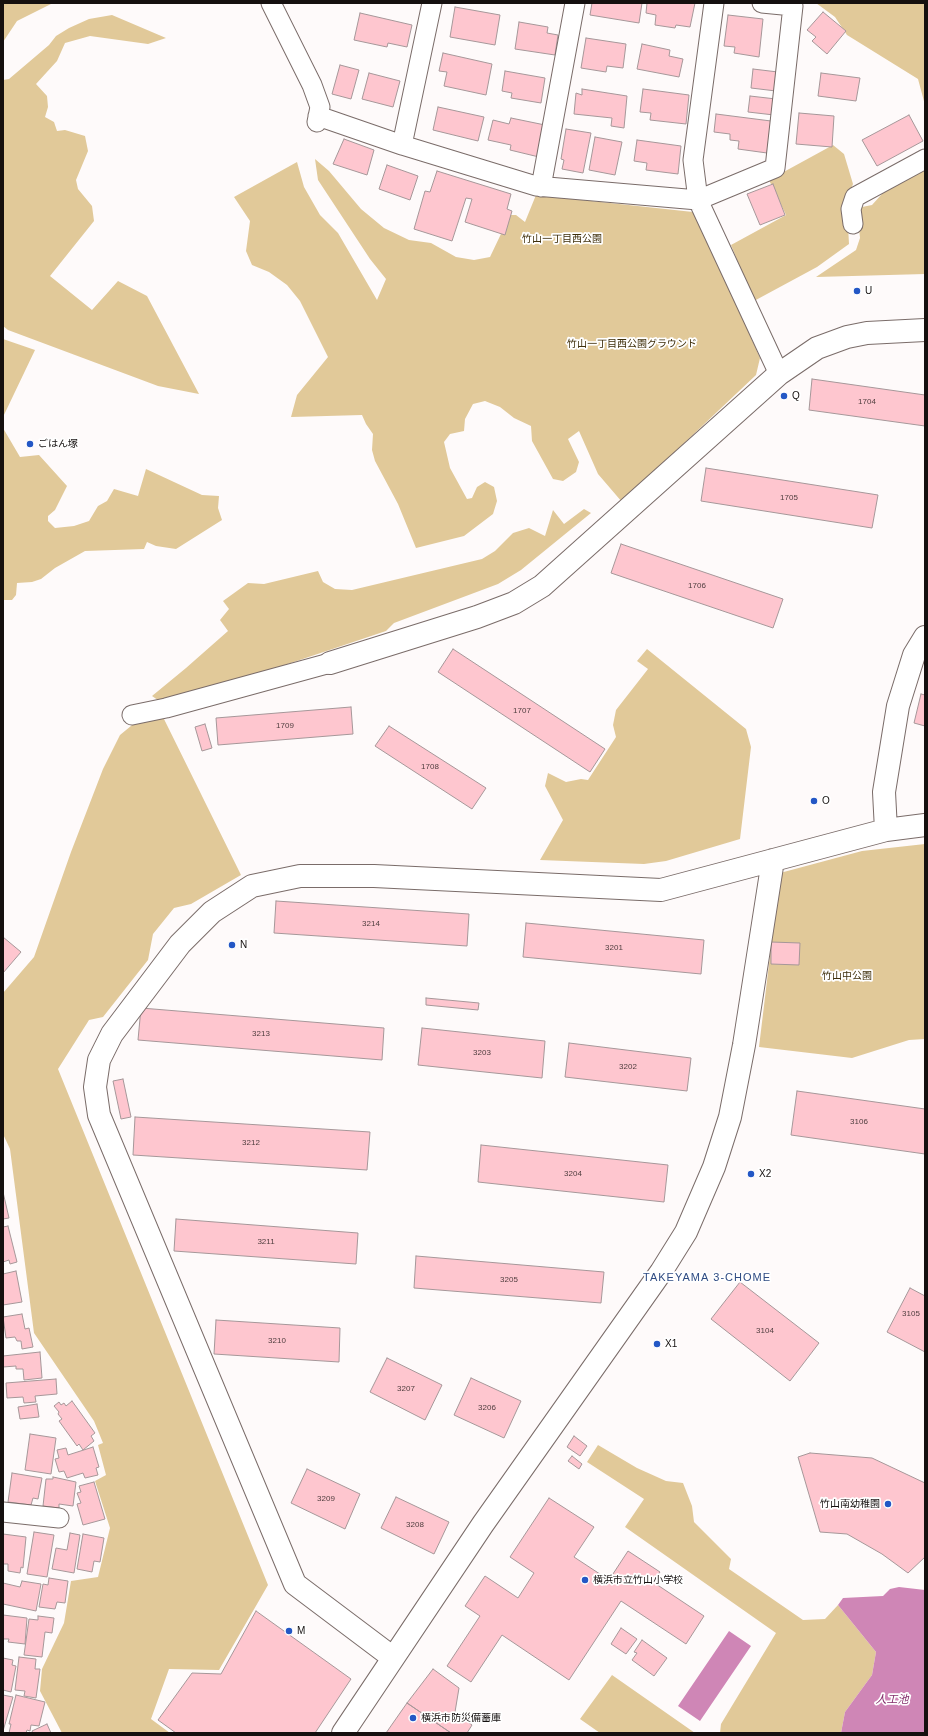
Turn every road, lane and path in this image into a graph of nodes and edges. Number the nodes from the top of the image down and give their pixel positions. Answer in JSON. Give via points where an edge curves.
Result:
{"nodes":[{"id":1,"x":271,"y":3,"type":"edge"},
{"id":2,"x":432,"y":3,"type":"edge"},
{"id":3,"x":575,"y":3,"type":"edge"},
{"id":4,"x":714,"y":3,"type":"edge"},
{"id":5,"x":762,"y":3,"type":"edge"},
{"id":6,"x":402,"y":145,"type":"junction"},
{"id":7,"x":925,"y":159,"type":"edge"},
{"id":8,"x":541,"y":187,"type":"junction"},
{"id":9,"x":698,"y":200,"type":"junction"},
{"id":10,"x":853,"y":224,"type":"dead end"},
{"id":11,"x":925,"y":330,"type":"edge"},
{"id":12,"x":779,"y":374,"type":"junction"},
{"id":13,"x":925,"y":637,"type":"edge"},
{"id":14,"x":330,"y":663,"type":"joint"},
{"id":15,"x":132,"y":715,"type":"dead end"},
{"id":16,"x":925,"y":825,"type":"edge"},
{"id":17,"x":886,"y":830,"type":"junction"},
{"id":18,"x":774,"y":860,"type":"junction"},
{"id":19,"x":3,"y":1512,"type":"edge"},
{"id":20,"x":59,"y":1518,"type":"dead end"},
{"id":21,"x":392,"y":1657,"type":"junction"},
{"id":22,"x":343,"y":1733,"type":"edge"}],
"edges":[{"from":1,"to":6,"type":"street","via":[[312,85],[320,107],[317,119]]},
{"from":2,"to":6,"type":"street"},
{"from":3,"to":8,"type":"street"},
{"from":4,"to":9,"type":"street","via":[[693,160]]},
{"from":5,"to":9,"type":"street","via":[[793,6],[775,168]]},
{"from":6,"to":8,"type":"street"},
{"from":7,"to":10,"type":"street","via":[[855,197],[851,209]]},
{"from":8,"to":9,"type":"street"},
{"from":9,"to":12,"type":"street"},
{"from":11,"to":12,"type":"street","via":[[867,333],[847,337],[817,348]]},
{"from":12,"to":14,"type":"street","via":[[542,586],[514,603],[477,617]]},
{"from":13,"to":17,"type":"street","via":[[914,655],[898,706],[884,792]]},
{"from":14,"to":15,"type":"street"},
{"from":16,"to":17,"type":"street"},
{"from":17,"to":18,"type":"street"},
{"from":18,"to":21,"type":"street","via":[[730,1117],[714,1167],[689,1225],[661,1272]]},
{"from":18,"to":21,"type":"street","via":[[661,890],[374,876],[300,876],[252,886],[212,912],[180,944],[112,1034],[99,1060],[96,1087],[99,1114],[296,1584]]},
{"from":19,"to":20,"type":"street"},
{"from":21,"to":22,"type":"street"}]}
